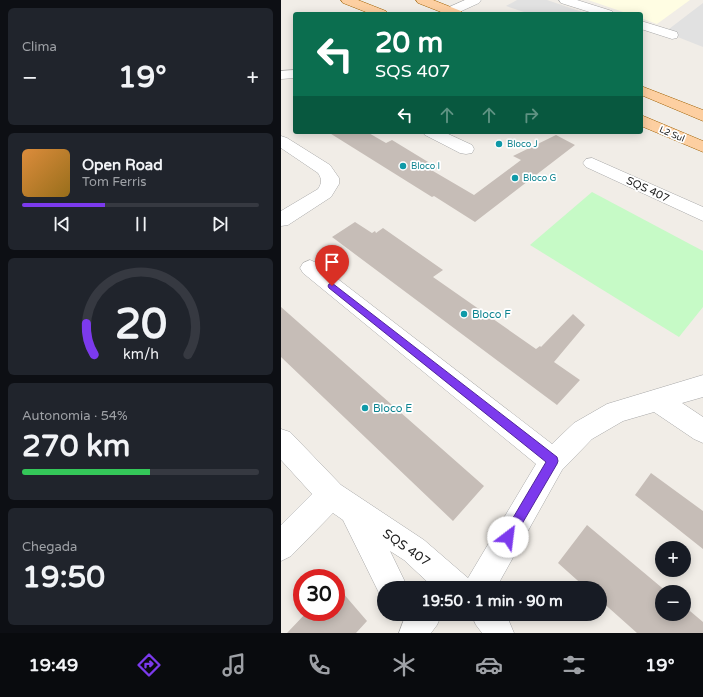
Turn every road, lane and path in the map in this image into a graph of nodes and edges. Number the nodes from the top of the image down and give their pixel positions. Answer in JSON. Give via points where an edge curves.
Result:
{"nodes":[{"id":1,"x":347,"y":0,"type":"edge"},
{"id":2,"x":422,"y":0,"type":"edge"},
{"id":3,"x":475,"y":0,"type":"edge"},
{"id":4,"x":565,"y":0,"type":"edge"},
{"id":5,"x":377,"y":12,"type":"edge"},
{"id":6,"x":452,"y":12,"type":"edge"},
{"id":7,"x":456,"y":12,"type":"edge"},
{"id":8,"x":602,"y":12,"type":"edge"},
{"id":9,"x":643,"y":26,"type":"edge"},
{"id":10,"x":672,"y":35,"type":"dead end"},
{"id":11,"x":293,"y":74,"type":"edge"},
{"id":12,"x":281,"y":75,"type":"edge"},
{"id":13,"x":647,"y":93,"type":"edge"},
{"id":14,"x":643,"y":113,"type":"edge"},
{"id":15,"x":703,"y":116,"type":"edge"},
{"id":16,"x":643,"y":121,"type":"edge"},
{"id":17,"x":435,"y":134,"type":"edge"},
{"id":18,"x":682,"y":138,"type":"junction"},
{"id":19,"x":281,"y":141,"type":"edge"},
{"id":20,"x":703,"y":147,"type":"edge"},
{"id":21,"x":466,"y":149,"type":"dead end"},
{"id":22,"x":592,"y":163,"type":"dead end"},
{"id":23,"x":703,"y":215,"type":"edge"},
{"id":24,"x":281,"y":220,"type":"edge"},
{"id":25,"x":310,"y":268,"type":"dead end"},
{"id":26,"x":703,"y":386,"type":"edge"},
{"id":27,"x":657,"y":400,"type":"junction"},
{"id":28,"x":703,"y":431,"type":"edge"},
{"id":29,"x":281,"y":441,"type":"edge"},
{"id":30,"x":553,"y":461,"type":"junction"},
{"id":31,"x":331,"y":495,"type":"junction"},
{"id":32,"x":353,"y":512,"type":"junction"},
{"id":33,"x":281,"y":546,"type":"edge"},
{"id":34,"x":389,"y":581,"type":"edge"},
{"id":35,"x":450,"y":581,"type":"edge"},
{"id":36,"x":483,"y":581,"type":"edge"},
{"id":37,"x":492,"y":621,"type":"edge"},
{"id":38,"x":498,"y":633,"type":"edge"}],
"edges":[{"from":1,"to":5,"type":"main road"},
{"from":2,"to":6,"type":"main road"},
{"from":3,"to":7,"type":"street"},
{"from":4,"to":8,"type":"street"},
{"from":9,"to":10,"type":"street"},
{"from":11,"to":12,"type":"street"},
{"from":13,"to":14,"type":"main road","via":[[658,106],[655,110]]},
{"from":13,"to":15,"type":"main road"},
{"from":15,"to":18,"type":"main road","via":[[682,123],[679,127]]},
{"from":16,"to":18,"type":"main road","name":"L2 Sul"},
{"from":17,"to":21,"type":"street"},
{"from":18,"to":20,"type":"main road","name":"L2 Sul"},
{"from":19,"to":24,"type":"street","via":[[324,169],[330,178],[330,184],[325,193]]},
{"from":22,"to":23,"type":"street","name":"SQS 407"},
{"from":25,"to":30,"type":"street"},
{"from":26,"to":27,"type":"street"},
{"from":27,"to":28,"type":"street"},
{"from":27,"to":30,"type":"street","via":[[616,412],[596,423],[583,431]]},
{"from":29,"to":31,"type":"street","name":"SQS 407"},
{"from":30,"to":36,"type":"street"},
{"from":31,"to":32,"type":"street","name":"SQS 407"},
{"from":31,"to":33,"type":"street"},
{"from":32,"to":34,"type":"street","name":"SQS 407"},
{"from":32,"to":35,"type":"street","name":"SQS 407","via":[[415,550]]},
{"from":37,"to":38,"type":"street"}]}
